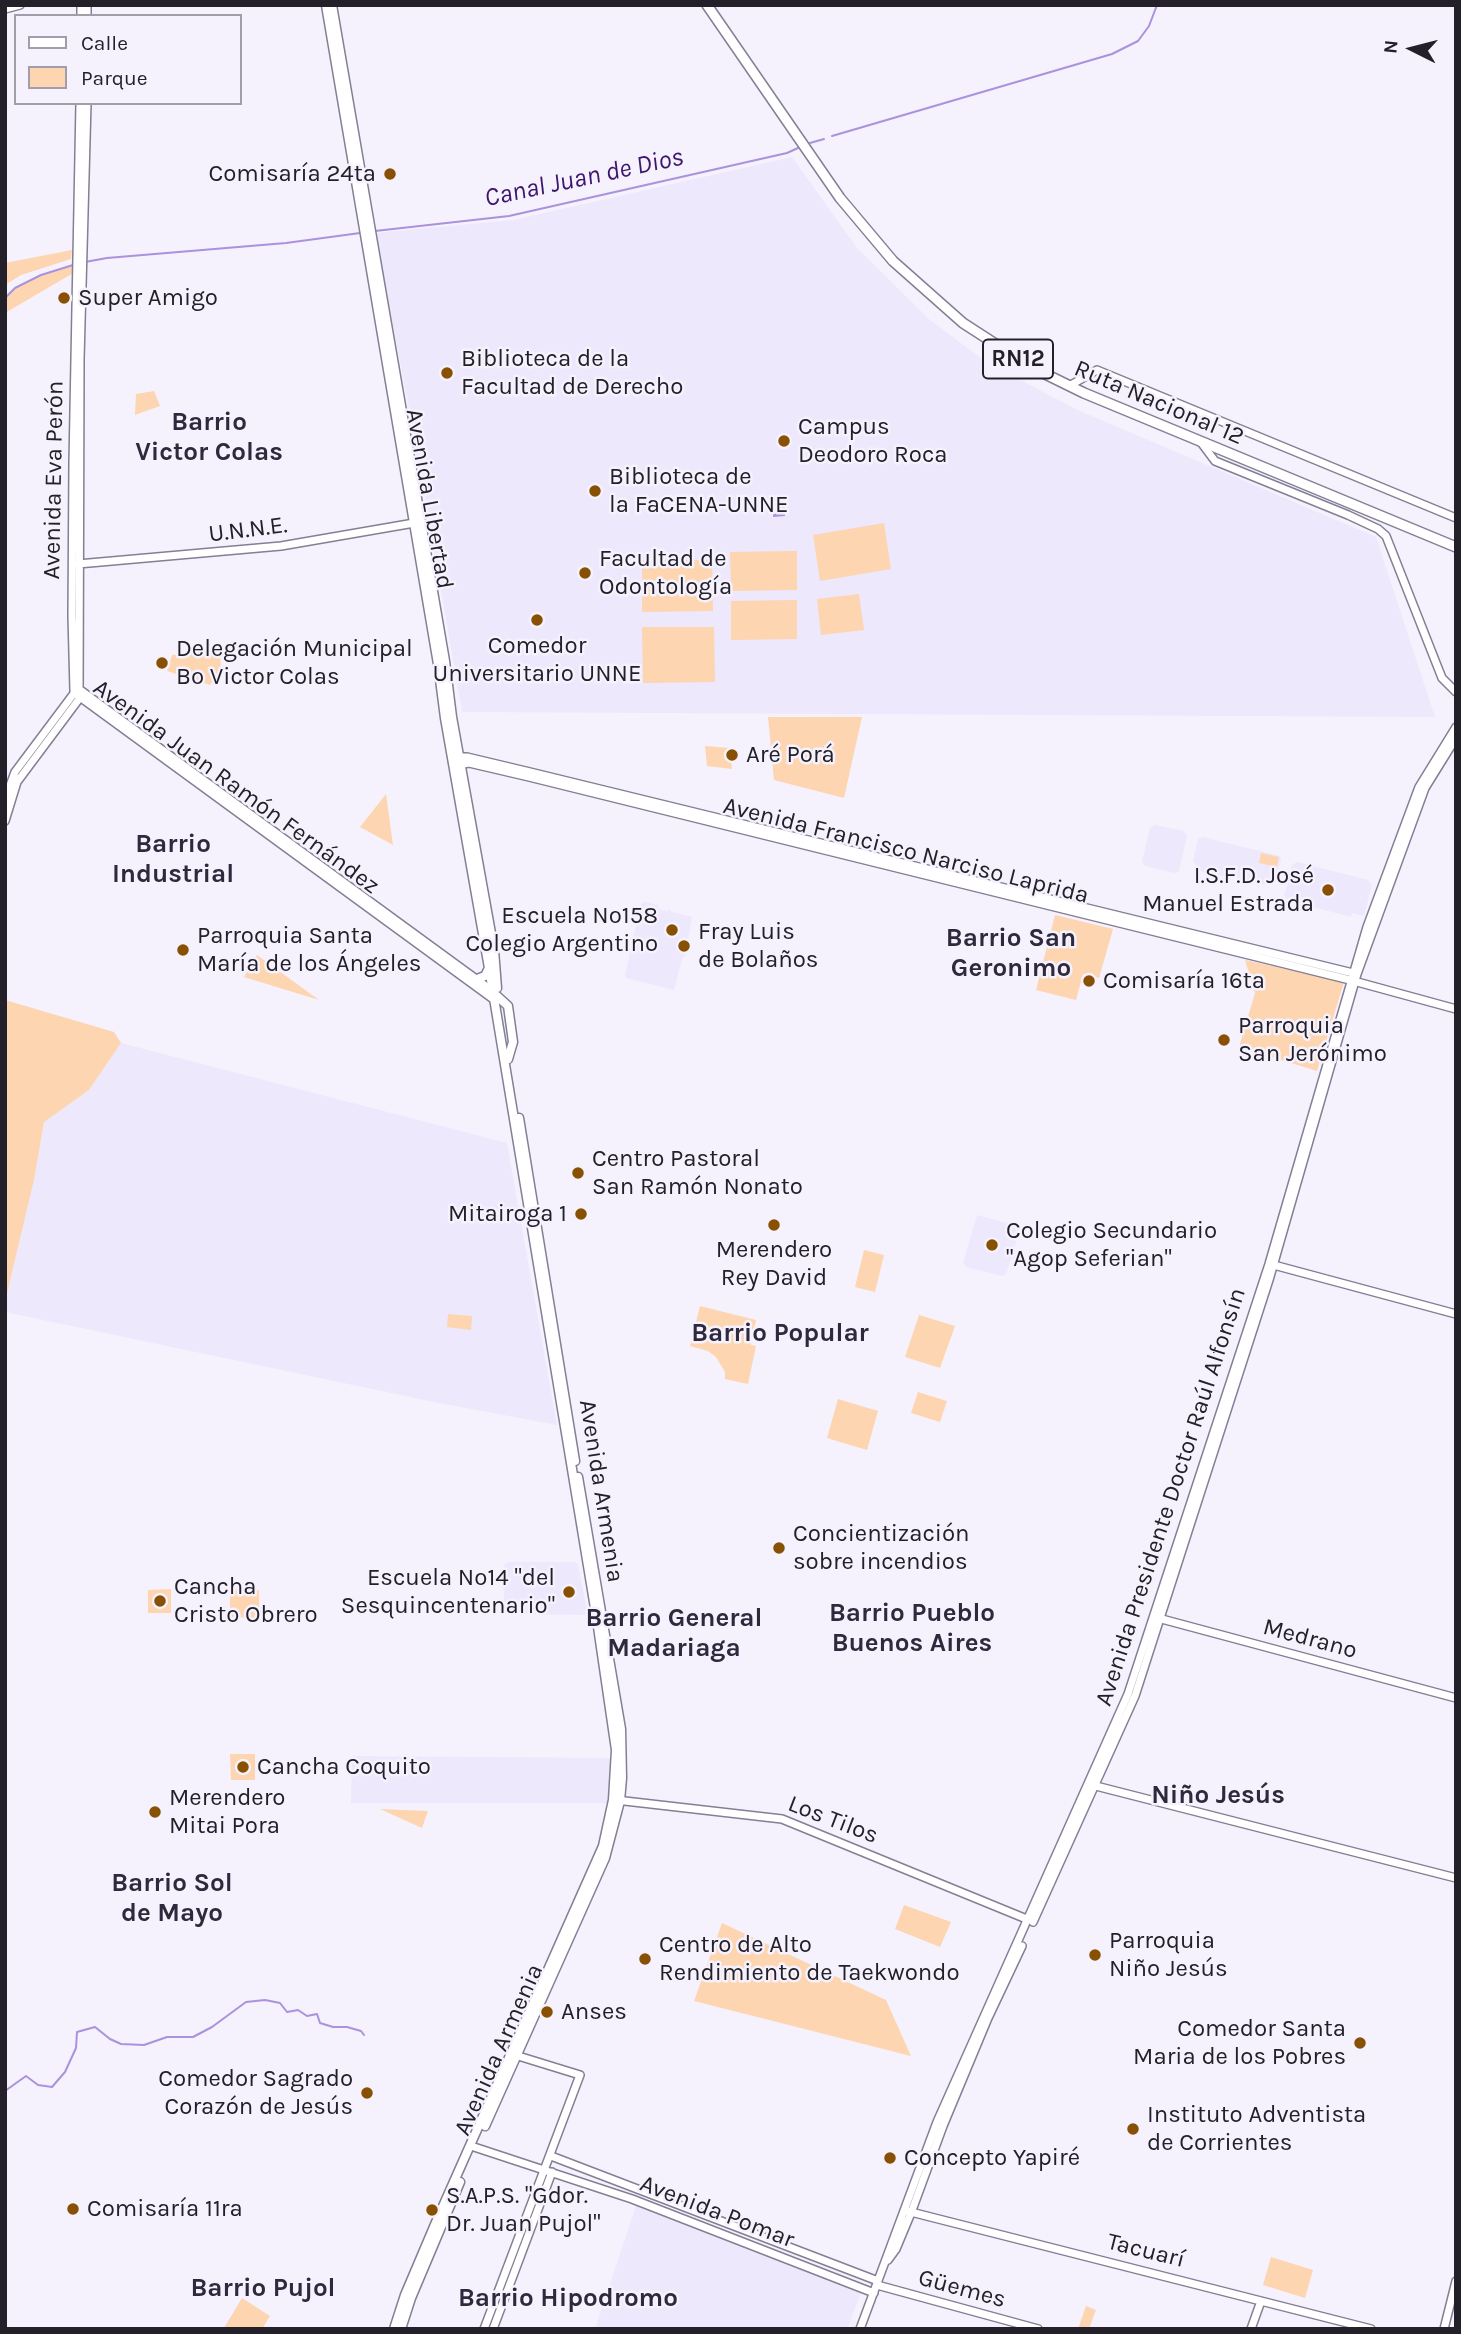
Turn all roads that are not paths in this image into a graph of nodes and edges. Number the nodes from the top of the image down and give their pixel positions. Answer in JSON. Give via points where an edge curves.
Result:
{"nodes":[{"id":1,"x":20,"y":5,"type":"edge"},
{"id":2,"x":326,"y":5,"type":"edge"},
{"id":3,"x":332,"y":5,"type":"edge"},
{"id":4,"x":707,"y":5,"type":"edge"},
{"id":5,"x":5,"y":9,"type":"edge"},
{"id":6,"x":80,"y":105,"type":"edge"},
{"id":7,"x":87,"y":105,"type":"edge"},
{"id":8,"x":79,"y":258,"type":"junction"},
{"id":9,"x":1069,"y":386,"type":"junction"},
{"id":10,"x":1200,"y":441,"type":"junction"},
{"id":11,"x":1456,"y":518,"type":"edge"},
{"id":12,"x":417,"y":522,"type":"junction"},
{"id":13,"x":1456,"y":547,"type":"edge"},
{"id":14,"x":76,"y":564,"type":"junction"},
{"id":15,"x":1456,"y":692,"type":"edge"},
{"id":16,"x":78,"y":693,"type":"junction"},
{"id":17,"x":1456,"y":727,"type":"edge"},
{"id":18,"x":1456,"y":738,"type":"edge"},
{"id":19,"x":459,"y":761,"type":"junction"},
{"id":20,"x":5,"y":799,"type":"edge"},
{"id":21,"x":5,"y":821,"type":"edge"},
{"id":22,"x":489,"y":968,"type":"junction"},
{"id":23,"x":1354,"y":977,"type":"junction"},
{"id":24,"x":477,"y":979,"type":"junction"},
{"id":25,"x":494,"y":995,"type":"junction"},
{"id":26,"x":1456,"y":1009,"type":"edge"},
{"id":27,"x":1271,"y":1264,"type":"junction"},
{"id":28,"x":1456,"y":1314,"type":"edge"},
{"id":29,"x":1158,"y":1618,"type":"junction"},
{"id":30,"x":1456,"y":1699,"type":"edge"},
{"id":31,"x":1092,"y":1785,"type":"junction"},
{"id":32,"x":616,"y":1800,"type":"junction"},
{"id":33,"x":1456,"y":1878,"type":"edge"},
{"id":34,"x":1028,"y":1920,"type":"junction"},
{"id":35,"x":514,"y":2055,"type":"junction"},
{"id":36,"x":473,"y":2147,"type":"junction"},
{"id":37,"x":551,"y":2156,"type":"junction"},
{"id":38,"x":548,"y":2170,"type":"junction"},
{"id":39,"x":646,"y":2196,"type":"dead end"},
{"id":40,"x":675,"y":2203,"type":"junction"},
{"id":41,"x":907,"y":2212,"type":"junction"},
{"id":42,"x":1456,"y":2281,"type":"edge"},
{"id":43,"x":876,"y":2286,"type":"junction"},
{"id":44,"x":1261,"y":2301,"type":"junction"},
{"id":45,"x":394,"y":2329,"type":"edge"},
{"id":46,"x":401,"y":2329,"type":"edge"},
{"id":47,"x":484,"y":2329,"type":"edge"},
{"id":48,"x":493,"y":2329,"type":"edge"},
{"id":49,"x":860,"y":2329,"type":"edge"},
{"id":50,"x":1038,"y":2329,"type":"edge"},
{"id":51,"x":1251,"y":2329,"type":"edge"},
{"id":52,"x":1371,"y":2329,"type":"edge"},
{"id":53,"x":1444,"y":2329,"type":"edge"}],
"edges":[{"from":1,"to":5,"type":"main road"},
{"from":2,"to":12,"type":"main road","name":"Avenida Libertad"},
{"from":3,"to":12,"type":"main road","name":"Avenida Libertad"},
{"from":4,"to":9,"type":"highway","name":"Ruta Nacional 12","number":"RN12","via":[[827,182],[893,261],[981,336]]},
{"from":6,"to":8,"type":"main road"},
{"from":7,"to":8,"type":"main road"},
{"from":8,"to":14,"type":"main road","name":"Avenida Eva Perón","via":[[73,462]]},
{"from":9,"to":10,"type":"highway","name":"Ruta Nacional 12","number":"RN12"},
{"from":9,"to":11,"type":"main road","via":[[1097,370]]},
{"from":10,"to":13,"type":"highway","name":"Ruta Nacional 12","number":"RN12"},
{"from":10,"to":15,"type":"main road","via":[[1215,461],[1378,529],[1385,536],[1441,678]]},
{"from":12,"to":14,"type":"main road","name":"U.N.N.E.","via":[[281,546]]},
{"from":12,"to":19,"type":"main road","name":"Avenida Libertad"},
{"from":14,"to":16,"type":"main road","name":"Avenida Eva Perón","via":[[72,616]]},
{"from":16,"to":20,"type":"main road","via":[[15,772]]},
{"from":16,"to":21,"type":"main road","via":[[17,782]]},
{"from":16,"to":24,"type":"main road","name":"Avenida Juan Ramón Fernández"},
{"from":16,"to":25,"type":"main road","name":"Avenida Juan Ramón Fernández"},
{"from":17,"to":23,"type":"main road","name":"Avenida Presidente Doctor Raúl Alfonsín","via":[[1419,787]]},
{"from":18,"to":23,"type":"main road","name":"Avenida Presidente Doctor Raúl Alfonsín","via":[[1425,788]]},
{"from":19,"to":22,"type":"main road","name":"Avenida Libertad"},
{"from":19,"to":23,"type":"main road","name":"Avenida Francisco Narciso Laprida"},
{"from":19,"to":25,"type":"main road","name":"Avenida Libertad","via":[[494,950]]},
{"from":22,"to":24,"type":"main road"},
{"from":22,"to":25,"type":"main road","name":"Avenida Libertad"},
{"from":23,"to":26,"type":"main road","name":"Avenida Francisco Narciso Laprida"},
{"from":23,"to":27,"type":"main road","name":"Avenida Presidente Doctor Raúl Alfonsín"},
{"from":24,"to":25,"type":"main road","name":"Avenida Juan Ramón Fernández"},
{"from":25,"to":32,"type":"main road","name":"Avenida Armenia","via":[[607,1684],[616,1750]]},
{"from":25,"to":32,"type":"main road","name":"Avenida Armenia","via":[[508,1006],[513,1042],[508,1059],[619,1717],[622,1750]]},
{"from":27,"to":28,"type":"main road"},
{"from":27,"to":29,"type":"main road","name":"Avenida Presidente Doctor Raúl Alfonsín"},
{"from":27,"to":29,"type":"main road","name":"Avenida Presidente Doctor Raúl Alfonsín"},
{"from":29,"to":30,"type":"main road","name":"Medrano"},
{"from":29,"to":31,"type":"main road","name":"Avenida Presidente Doctor Raúl Alfonsín"},
{"from":31,"to":33,"type":"main road"},
{"from":31,"to":34,"type":"main road","name":"Avenida Presidente Doctor Raúl Alfonsín"},
{"from":31,"to":41,"type":"main road","name":"Avenida Presidente Doctor Raúl Alfonsín"},
{"from":32,"to":34,"type":"main road","name":"Los Tilos","via":[[782,1819]]},
{"from":32,"to":35,"type":"main road","name":"Avenida Armenia","via":[[605,1858]]},
{"from":34,"to":41,"type":"main road","name":"Avenida Presidente Doctor Raúl Alfonsín","via":[[958,2073]]},
{"from":35,"to":36,"type":"main road","name":"Avenida Armenia"},
{"from":35,"to":37,"type":"main road","via":[[580,2075]]},
{"from":36,"to":38,"type":"main road","name":"Avenida Pomar"},
{"from":36,"to":45,"type":"main road","name":"Avenida Armenia"},
{"from":36,"to":46,"type":"main road","name":"Avenida Armenia"},
{"from":37,"to":38,"type":"main road"},
{"from":37,"to":40,"type":"main road","name":"Avenida Pomar"},
{"from":38,"to":43,"type":"main road","name":"Avenida Pomar"},
{"from":38,"to":47,"type":"main road"},
{"from":38,"to":48,"type":"main road"},
{"from":39,"to":40,"type":"main road"},
{"from":40,"to":43,"type":"main road","name":"Avenida Pomar"},
{"from":41,"to":43,"type":"main road","name":"Avenida Presidente Doctor Raúl Alfonsín","via":[[896,2249]]},
{"from":41,"to":44,"type":"main road","name":"Tacuarí"},
{"from":42,"to":53,"type":"main road"},
{"from":43,"to":49,"type":"main road","name":"Avenida Presidente Doctor Raúl Alfonsín"},
{"from":43,"to":50,"type":"main road","name":"Güemes"},
{"from":44,"to":51,"type":"main road"},
{"from":44,"to":52,"type":"main road","name":"Tacuarí"}]}
